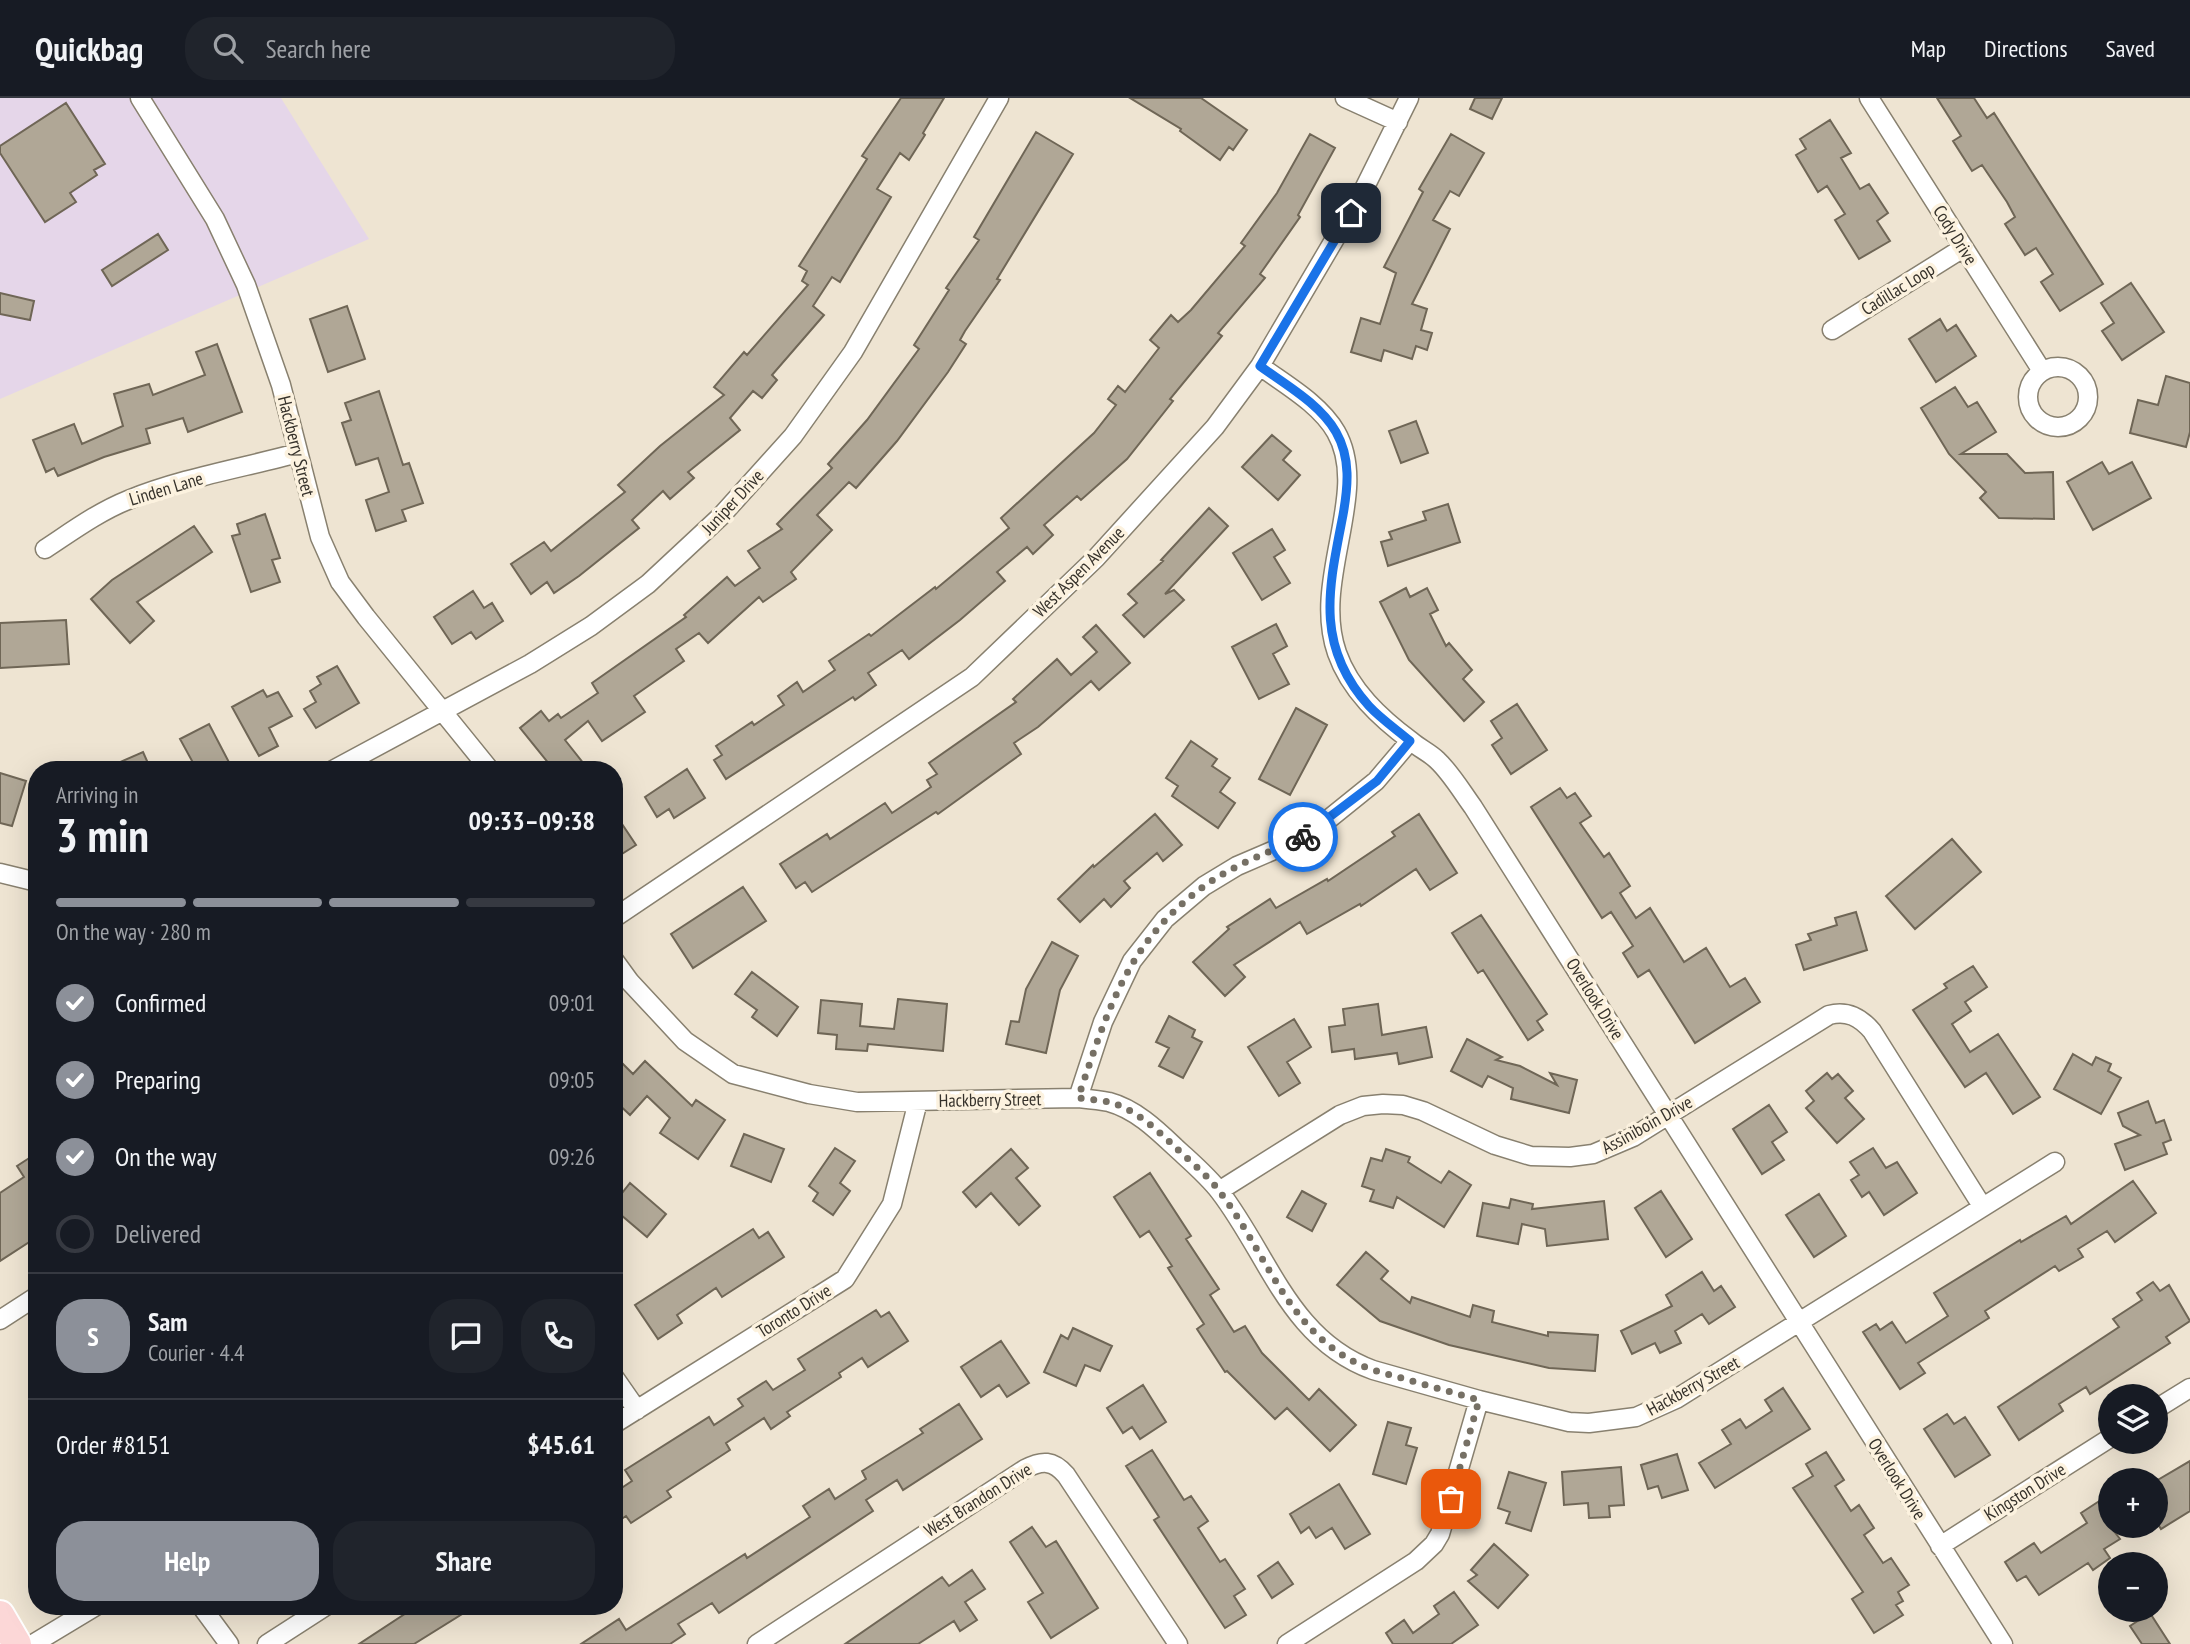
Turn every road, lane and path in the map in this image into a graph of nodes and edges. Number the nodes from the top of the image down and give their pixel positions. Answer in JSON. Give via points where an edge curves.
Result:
{"nodes":[{"id":1,"x":140,"y":98,"type":"edge"},
{"id":2,"x":999,"y":98,"type":"edge"},
{"id":3,"x":1345,"y":98,"type":"edge"},
{"id":4,"x":1409,"y":98,"type":"edge"},
{"id":5,"x":1870,"y":98,"type":"edge"},
{"id":6,"x":1398,"y":122,"type":"junction"},
{"id":7,"x":1963,"y":248,"type":"junction"},
{"id":8,"x":1832,"y":330,"type":"dead end"},
{"id":9,"x":1260,"y":366,"type":"junction"},
{"id":10,"x":2042,"y":371,"type":"dead end"},
{"id":11,"x":298,"y":453,"type":"junction"},
{"id":12,"x":45,"y":549,"type":"dead end"},
{"id":13,"x":443,"y":712,"type":"junction"},
{"id":14,"x":1410,"y":741,"type":"junction"},
{"id":15,"x":350,"y":761,"type":"edge"},
{"id":16,"x":483,"y":761,"type":"edge"},
{"id":17,"x":0,"y":873,"type":"edge"},
{"id":18,"x":28,"y":880,"type":"edge"},
{"id":19,"x":623,"y":912,"type":"edge"},
{"id":20,"x":623,"y":972,"type":"edge"},
{"id":21,"x":1078,"y":1098,"type":"junction"},
{"id":22,"x":918,"y":1101,"type":"junction"},
{"id":23,"x":1669,"y":1115,"type":"junction"},
{"id":24,"x":2055,"y":1162,"type":"dead end"},
{"id":25,"x":1220,"y":1191,"type":"junction"},
{"id":26,"x":1982,"y":1206,"type":"junction"},
{"id":27,"x":28,"y":1302,"type":"edge"},
{"id":28,"x":0,"y":1320,"type":"edge"},
{"id":29,"x":1798,"y":1324,"type":"junction"},
{"id":30,"x":2190,"y":1388,"type":"edge"},
{"id":31,"x":623,"y":1389,"type":"edge"},
{"id":32,"x":1479,"y":1400,"type":"junction"},
{"id":33,"x":2168,"y":1402,"type":"edge"},
{"id":34,"x":638,"y":1410,"type":"junction"},
{"id":35,"x":623,"y":1419,"type":"edge"},
{"id":36,"x":2098,"y":1446,"type":"edge"},
{"id":37,"x":1940,"y":1546,"type":"junction"},
{"id":38,"x":0,"y":1615,"type":"edge"},
{"id":39,"x":81,"y":1615,"type":"edge"},
{"id":40,"x":208,"y":1615,"type":"edge"},
{"id":41,"x":312,"y":1615,"type":"edge"},
{"id":42,"x":17,"y":1644,"type":"edge"},
{"id":43,"x":33,"y":1644,"type":"edge"},
{"id":44,"x":229,"y":1644,"type":"edge"},
{"id":45,"x":267,"y":1644,"type":"edge"},
{"id":46,"x":757,"y":1644,"type":"edge"},
{"id":47,"x":1178,"y":1644,"type":"edge"},
{"id":48,"x":1287,"y":1644,"type":"edge"},
{"id":49,"x":2003,"y":1644,"type":"edge"}],
"edges":[{"from":1,"to":11,"type":"street","name":"Hackberry Street","via":[[197,186],[231,251],[271,354]]},
{"from":2,"to":13,"type":"street","name":"Juniper Drive","via":[[853,352],[793,436],[743,493],[621,605],[530,664]]},
{"from":3,"to":6,"type":"street"},
{"from":4,"to":6,"type":"street","name":"West Aspen Avenue"},
{"from":5,"to":7,"type":"street","name":"Cody Drive"},
{"from":6,"to":9,"type":"street","name":"West Aspen Avenue","via":[[1363,191]]},
{"from":7,"to":8,"type":"street","name":"Cadillac Loop"},
{"from":7,"to":10,"type":"street","name":"Cody Drive"},
{"from":9,"to":14,"type":"street","name":"Overlook Drive","via":[[1336,431],[1348,489],[1329,589],[1336,651],[1357,691]]},
{"from":9,"to":19,"type":"street","name":"West Aspen Avenue","via":[[1215,427],[1096,558],[972,677]]},
{"from":11,"to":12,"type":"street","name":"Linden Lane","via":[[127,500]]},
{"from":11,"to":13,"type":"street","name":"Hackberry Street","via":[[320,537],[340,582]]},
{"from":13,"to":15,"type":"street","name":"Juniper Drive"},
{"from":13,"to":16,"type":"street","name":"Hackberry Street"},
{"from":14,"to":21,"type":"street","via":[[1377,781],[1309,835],[1237,866],[1164,919],[1132,961],[1104,1022]]},
{"from":14,"to":23,"type":"street","name":"Overlook Drive","via":[[1437,760],[1473,807]]},
{"from":17,"to":18,"type":"street"},
{"from":20,"to":22,"type":"street","name":"Hackberry Street","via":[[685,1041],[733,1074],[857,1102]]},
{"from":21,"to":22,"type":"street","name":"Hackberry Street"},
{"from":21,"to":25,"type":"street","name":"Hackberry Street","via":[[1111,1102],[1147,1121]]},
{"from":22,"to":34,"type":"street","name":"Toronto Drive","via":[[892,1204],[845,1279]]},
{"from":23,"to":25,"type":"street","name":"Assiniboin Drive","via":[[1593,1154],[1550,1158],[1504,1148],[1403,1105],[1363,1106],[1340,1115]]},
{"from":23,"to":26,"type":"street","name":"Assiniboin Drive","via":[[1829,1015],[1846,1013],[1872,1031]]},
{"from":23,"to":29,"type":"street","name":"Overlook Drive"},
{"from":24,"to":26,"type":"street","name":"Hackberry Street"},
{"from":25,"to":32,"type":"street","name":"Hackberry Street","via":[[1294,1309],[1331,1349],[1373,1370]]},
{"from":26,"to":29,"type":"street","name":"Hackberry Street"},
{"from":27,"to":28,"type":"street"},
{"from":29,"to":32,"type":"street","name":"Hackberry Street","via":[[1676,1399],[1636,1417],[1569,1422]]},
{"from":29,"to":37,"type":"street","name":"Overlook Drive"},
{"from":30,"to":33,"type":"street"},
{"from":31,"to":34,"type":"street"},
{"from":32,"to":48,"type":"street","via":[[1434,1544],[1416,1561]]},
{"from":34,"to":35,"type":"street","name":"Toronto Drive"},
{"from":36,"to":37,"type":"street","name":"Kingston Drive"},
{"from":37,"to":49,"type":"street","name":"Overlook Drive"},
{"from":38,"to":42,"type":"main road"},
{"from":39,"to":43,"type":"street"},
{"from":40,"to":44,"type":"street"},
{"from":41,"to":45,"type":"street"},
{"from":46,"to":47,"type":"street","name":"West Brandon Drive","via":[[1025,1469],[1048,1461],[1066,1475]]}]}
